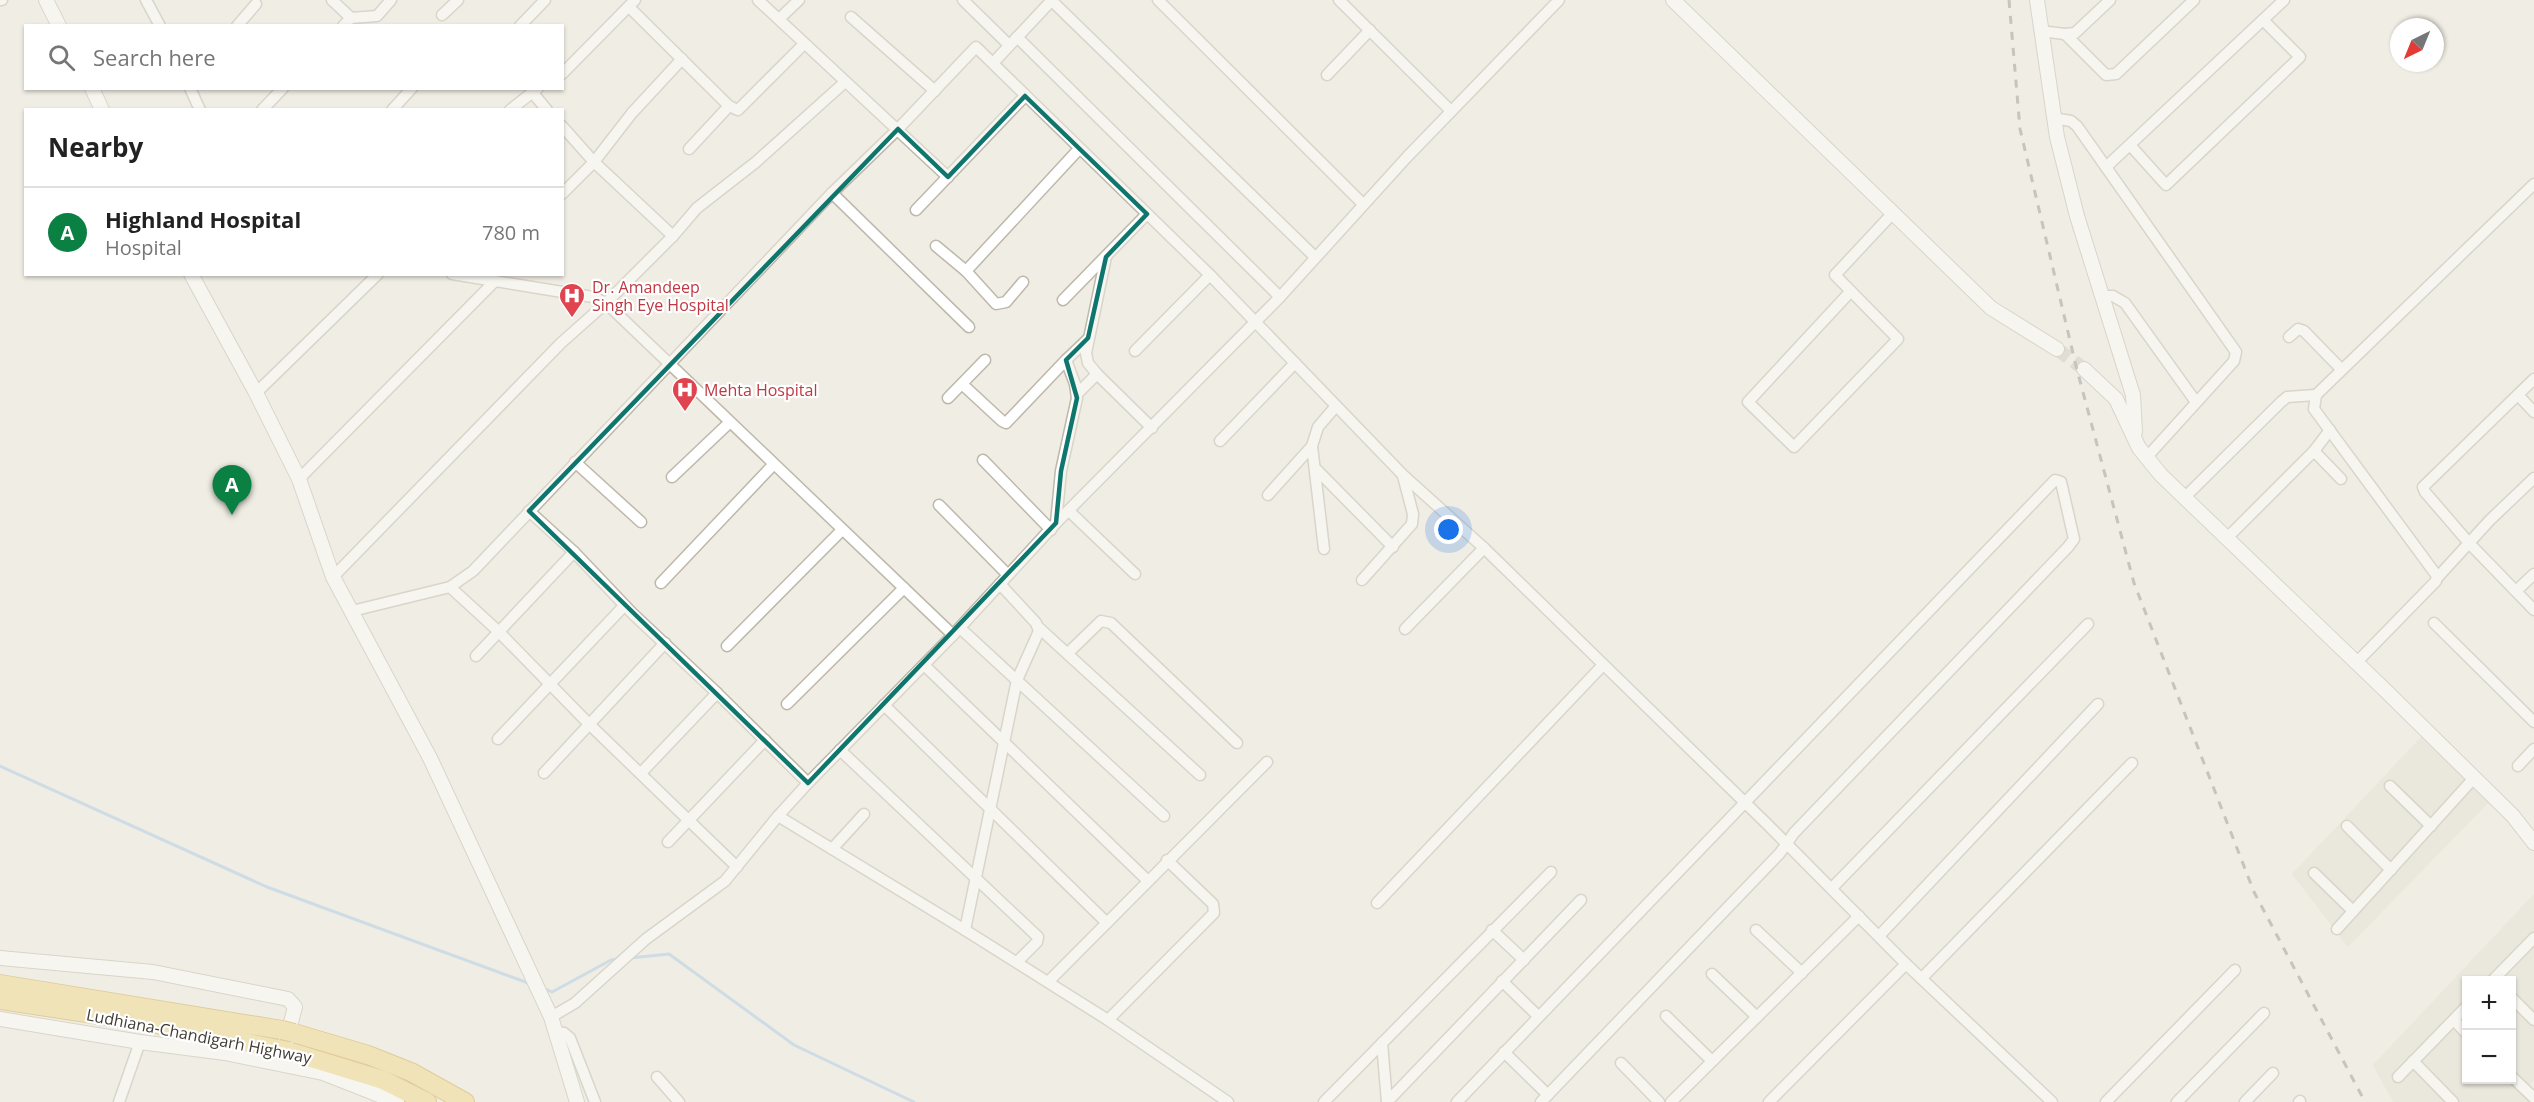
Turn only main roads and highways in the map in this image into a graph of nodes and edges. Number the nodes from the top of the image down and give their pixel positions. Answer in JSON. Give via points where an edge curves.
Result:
{"nodes":[{"id":1,"x":0,"y":984,"type":"edge"},
{"id":2,"x":0,"y":1000,"type":"edge"},
{"id":3,"x":427,"y":1102,"type":"edge"},
{"id":4,"x":465,"y":1102,"type":"edge"}],
"edges":[{"from":1,"to":4,"type":"highway","via":[[288,1032],[411,1072]]},
{"from":2,"to":3,"type":"highway","name":"Ludhiana-Chandigarh Highway","via":[[146,1022],[383,1080]]}]}
